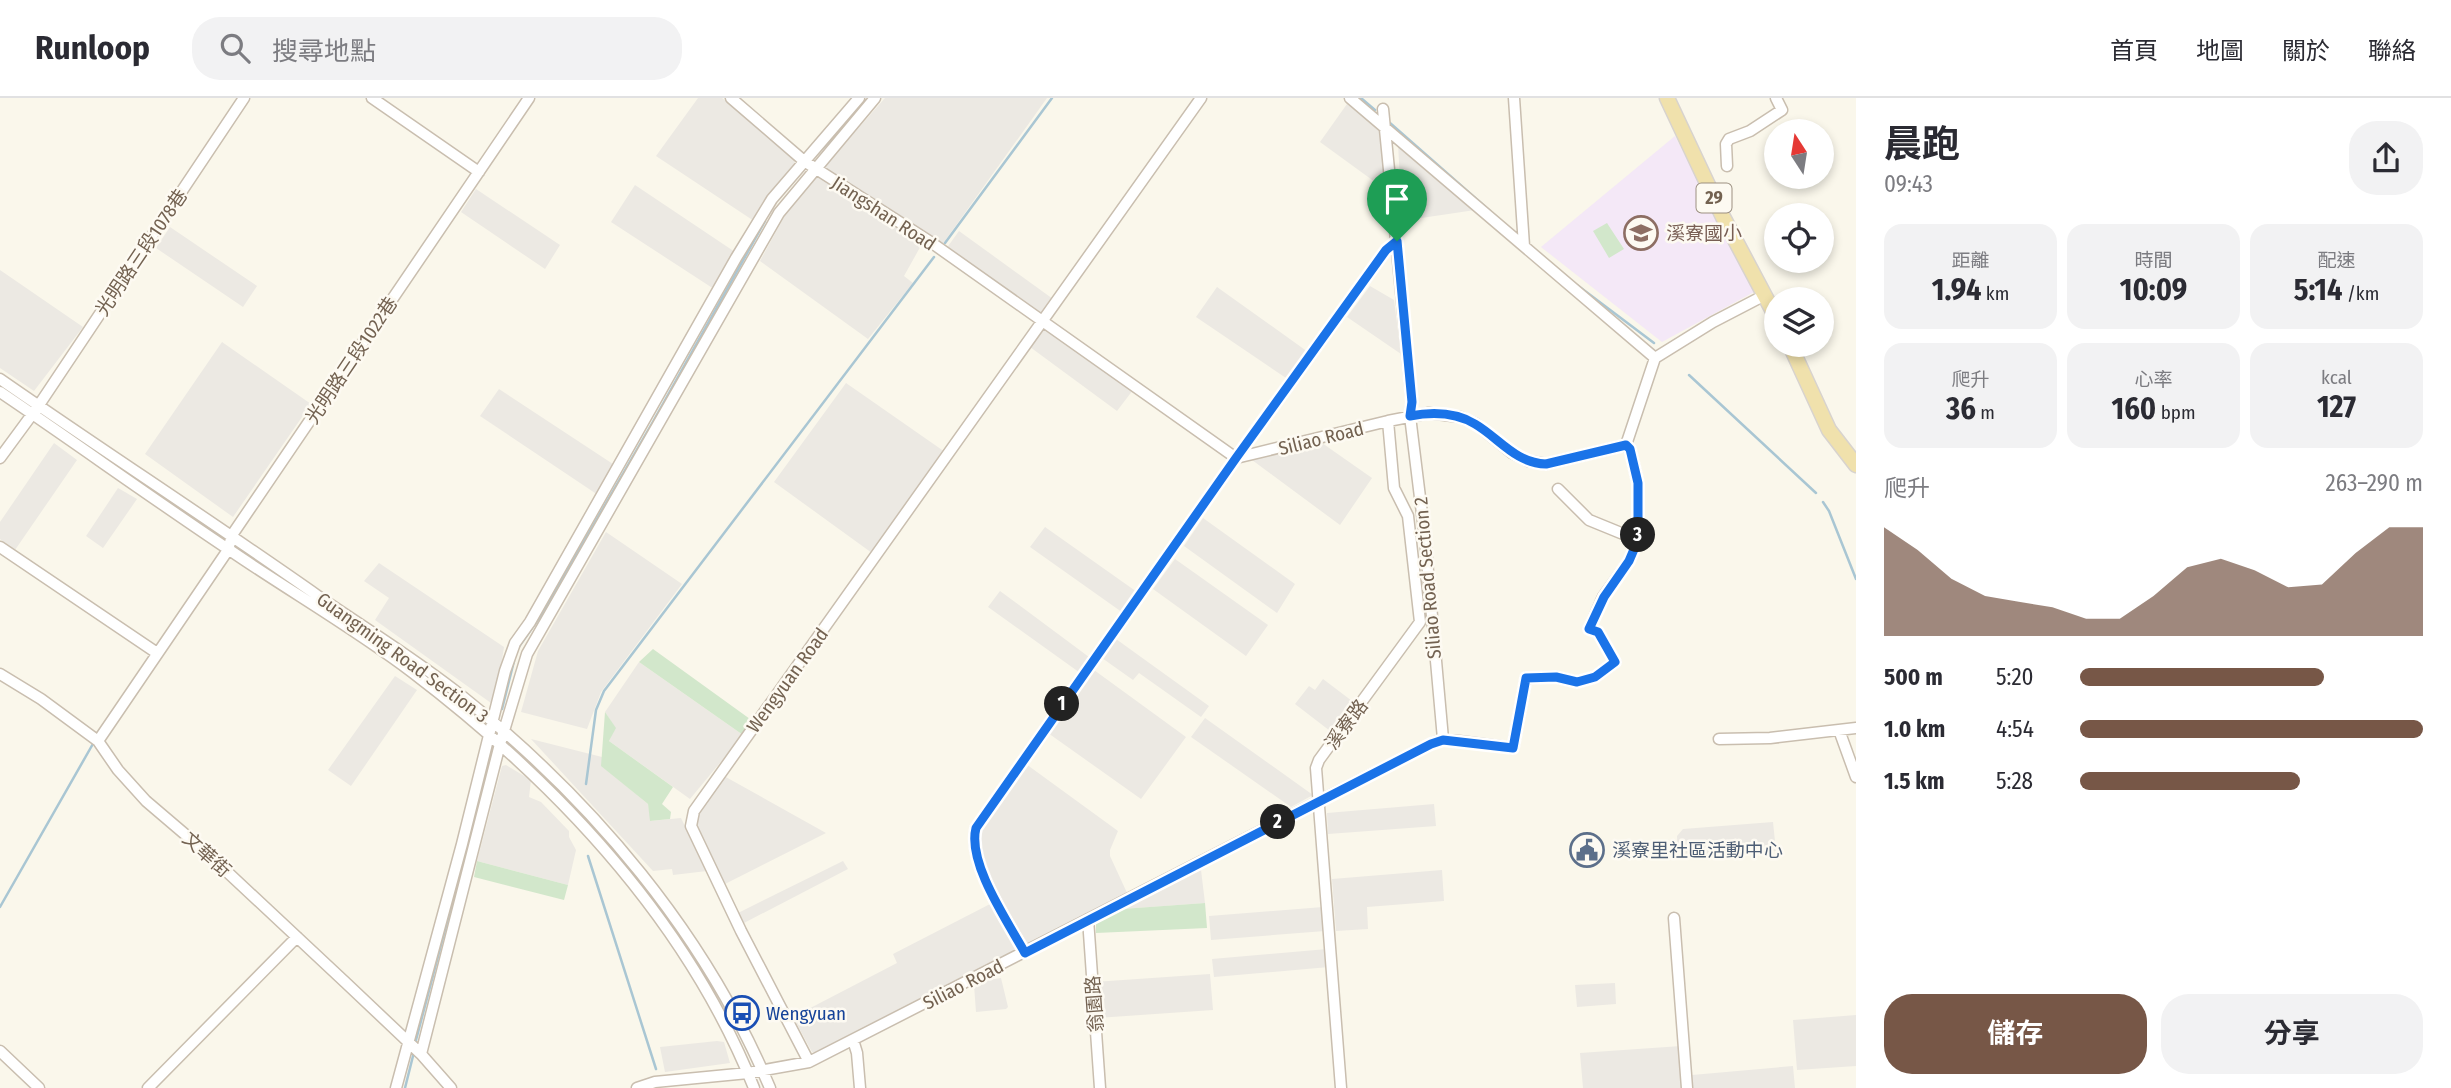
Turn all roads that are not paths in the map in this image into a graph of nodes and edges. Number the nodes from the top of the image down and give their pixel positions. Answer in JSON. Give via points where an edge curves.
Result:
{"nodes":[{"id":1,"x":244,"y":98,"type":"edge"},
{"id":2,"x":372,"y":98,"type":"edge"},
{"id":3,"x":530,"y":98,"type":"edge"},
{"id":4,"x":731,"y":98,"type":"edge"},
{"id":5,"x":859,"y":98,"type":"edge"},
{"id":6,"x":875,"y":98,"type":"edge"},
{"id":7,"x":1201,"y":98,"type":"edge"},
{"id":8,"x":1350,"y":98,"type":"edge"},
{"id":9,"x":1514,"y":98,"type":"edge"},
{"id":10,"x":1667,"y":98,"type":"edge"},
{"id":11,"x":1776,"y":98,"type":"edge"},
{"id":12,"x":1383,"y":109,"type":"dead end"},
{"id":13,"x":1384,"y":128,"type":"junction"},
{"id":14,"x":804,"y":161,"type":"junction"},
{"id":15,"x":1727,"y":166,"type":"dead end"},
{"id":16,"x":815,"y":168,"type":"junction"},
{"id":17,"x":479,"y":172,"type":"junction"},
{"id":18,"x":1397,"y":241,"type":"junction"},
{"id":19,"x":1524,"y":246,"type":"junction"},
{"id":20,"x":1764,"y":293,"type":"edge"},
{"id":21,"x":1764,"y":296,"type":"edge"},
{"id":22,"x":1043,"y":321,"type":"junction"},
{"id":23,"x":1796,"y":357,"type":"edge"},
{"id":24,"x":1655,"y":358,"type":"junction"},
{"id":25,"x":0,"y":379,"type":"edge"},
{"id":26,"x":0,"y":392,"type":"edge"},
{"id":27,"x":36,"y":410,"type":"junction"},
{"id":28,"x":1410,"y":416,"type":"junction"},
{"id":29,"x":1388,"y":421,"type":"junction"},
{"id":30,"x":1626,"y":445,"type":"junction"},
{"id":31,"x":0,"y":458,"type":"edge"},
{"id":32,"x":1236,"y":458,"type":"junction"},
{"id":33,"x":1856,"y":465,"type":"edge"},
{"id":34,"x":1558,"y":489,"type":"dead end"},
{"id":35,"x":232,"y":535,"type":"junction"},
{"id":36,"x":1638,"y":540,"type":"junction"},
{"id":37,"x":0,"y":547,"type":"edge"},
{"id":38,"x":228,"y":550,"type":"junction"},
{"id":39,"x":155,"y":652,"type":"junction"},
{"id":40,"x":0,"y":674,"type":"edge"},
{"id":41,"x":492,"y":722,"type":"junction"},
{"id":42,"x":1856,"y":728,"type":"edge"},
{"id":43,"x":1839,"y":730,"type":"junction"},
{"id":44,"x":503,"y":731,"type":"junction"},
{"id":45,"x":489,"y":735,"type":"junction"},
{"id":46,"x":1719,"y":739,"type":"dead end"},
{"id":47,"x":96,"y":740,"type":"junction"},
{"id":48,"x":1443,"y":740,"type":"junction"},
{"id":49,"x":500,"y":744,"type":"junction"},
{"id":50,"x":1856,"y":777,"type":"edge"},
{"id":51,"x":1318,"y":801,"type":"junction"},
{"id":52,"x":1674,"y":918,"type":"dead end"},
{"id":53,"x":1088,"y":919,"type":"junction"},
{"id":54,"x":297,"y":937,"type":"junction"},
{"id":55,"x":1025,"y":953,"type":"junction"},
{"id":56,"x":853,"y":1040,"type":"junction"},
{"id":57,"x":407,"y":1043,"type":"junction"},
{"id":58,"x":0,"y":1051,"type":"edge"},
{"id":59,"x":421,"y":1054,"type":"junction"},
{"id":60,"x":809,"y":1062,"type":"junction"},
{"id":61,"x":762,"y":1070,"type":"junction"},
{"id":62,"x":748,"y":1073,"type":"junction"},
{"id":63,"x":39,"y":1088,"type":"edge"},
{"id":64,"x":148,"y":1088,"type":"edge"},
{"id":65,"x":396,"y":1088,"type":"edge"},
{"id":66,"x":451,"y":1088,"type":"edge"},
{"id":67,"x":637,"y":1088,"type":"edge"},
{"id":68,"x":754,"y":1088,"type":"edge"},
{"id":69,"x":769,"y":1088,"type":"edge"},
{"id":70,"x":860,"y":1088,"type":"edge"},
{"id":71,"x":1100,"y":1088,"type":"edge"},
{"id":72,"x":1341,"y":1088,"type":"edge"},
{"id":73,"x":1688,"y":1088,"type":"edge"}],
"edges":[{"from":1,"to":27,"type":"street","name":"光明路三段1078巷"},
{"from":2,"to":17,"type":"street"},
{"from":3,"to":17,"type":"street","name":"光明路三段1022巷"},
{"from":4,"to":14,"type":"street","name":"Jiangshan Road"},
{"from":5,"to":14,"type":"street"},
{"from":6,"to":16,"type":"street"},
{"from":7,"to":22,"type":"street","name":"Wengyuan Road"},
{"from":8,"to":13,"type":"street"},
{"from":9,"to":19,"type":"street"},
{"from":10,"to":20,"type":"main road","number":"29"},
{"from":11,"to":15,"type":"street","via":[[1782,110],[1751,131],[1729,139]]},
{"from":12,"to":13,"type":"street","name":"Siliao Road Section 2"},
{"from":13,"to":18,"type":"street","name":"Siliao Road Section 2"},
{"from":13,"to":19,"type":"street"},
{"from":14,"to":16,"type":"street","name":"Jiangshan Road"},
{"from":14,"to":41,"type":"street","via":[[772,199],[736,258],[515,643]]},
{"from":16,"to":22,"type":"street","name":"Jiangshan Road"},
{"from":16,"to":44,"type":"street","via":[[779,213],[527,654]]},
{"from":17,"to":35,"type":"street","name":"光明路三段1022巷"},
{"from":18,"to":28,"type":"street","name":"Siliao Road Section 2"},
{"from":18,"to":32,"type":"street"},
{"from":19,"to":24,"type":"street"},
{"from":21,"to":24,"type":"street"},
{"from":22,"to":32,"type":"street"},
{"from":22,"to":60,"type":"street","name":"Wengyuan Road","via":[[694,811],[691,827]]},
{"from":23,"to":33,"type":"main road","via":[[1829,430]]},
{"from":24,"to":30,"type":"street"},
{"from":25,"to":27,"type":"street","name":"Guangming Road Section 3"},
{"from":26,"to":27,"type":"street","name":"Guangming Road Section 3"},
{"from":27,"to":31,"type":"street","name":"光明路三段1078巷"},
{"from":27,"to":35,"type":"street","name":"Guangming Road Section 3"},
{"from":27,"to":38,"type":"street","name":"Guangming Road Section 3"},
{"from":28,"to":29,"type":"street","name":"Siliao Road"},
{"from":28,"to":30,"type":"street","name":"Siliao Road","via":[[1460,417],[1513,453],[1539,464]]},
{"from":28,"to":48,"type":"street","name":"Siliao Road Section 2"},
{"from":29,"to":32,"type":"street","name":"Siliao Road"},
{"from":29,"to":51,"type":"street","name":"溪寮路","via":[[1394,488],[1408,516],[1420,622],[1319,760]]},
{"from":30,"to":36,"type":"street","via":[[1638,483]]},
{"from":32,"to":55,"type":"street","via":[[976,828],[974,849],[981,867]]},
{"from":34,"to":36,"type":"street","via":[[1589,520]]},
{"from":35,"to":38,"type":"street","name":"光明路三段1022巷"},
{"from":35,"to":41,"type":"street","name":"Guangming Road Section 3","via":[[461,695]]},
{"from":36,"to":48,"type":"street","via":[[1589,629],[1598,632],[1615,662],[1595,677],[1577,682],[1526,678],[1513,748]]},
{"from":37,"to":39,"type":"street"},
{"from":38,"to":39,"type":"street","name":"光明路三段1022巷"},
{"from":38,"to":45,"type":"street","name":"Guangming Road Section 3","via":[[410,670]]},
{"from":39,"to":47,"type":"street","name":"光明路三段1022巷"},
{"from":40,"to":47,"type":"street","name":"文華街"},
{"from":41,"to":44,"type":"street","name":"Guangming Road Section 3"},
{"from":41,"to":45,"type":"street"},
{"from":42,"to":43,"type":"street"},
{"from":43,"to":46,"type":"street"},
{"from":43,"to":50,"type":"street"},
{"from":44,"to":49,"type":"street"},
{"from":44,"to":61,"type":"street","name":"Guangming Road Section 3","via":[[587,809],[645,878],[706,966]]},
{"from":45,"to":49,"type":"street","name":"Guangming Road Section 3"},
{"from":45,"to":57,"type":"street"},
{"from":47,"to":54,"type":"street","name":"文華街","via":[[146,800]]},
{"from":48,"to":51,"type":"street","name":"Siliao Road"},
{"from":49,"to":59,"type":"street"},
{"from":49,"to":62,"type":"street","name":"Guangming Road Section 3","via":[[578,818],[627,876],[677,943]]},
{"from":51,"to":53,"type":"street","name":"Siliao Road"},
{"from":51,"to":72,"type":"street","name":"溪寮路"},
{"from":52,"to":73,"type":"street"},
{"from":53,"to":55,"type":"street","name":"Siliao Road"},
{"from":53,"to":71,"type":"street","name":"翁園路"},
{"from":54,"to":57,"type":"street","name":"文華街"},
{"from":54,"to":64,"type":"street"},
{"from":55,"to":56,"type":"street","name":"Siliao Road"},
{"from":56,"to":60,"type":"street","name":"Siliao Road"},
{"from":56,"to":70,"type":"street"},
{"from":57,"to":59,"type":"street"},
{"from":57,"to":65,"type":"street"},
{"from":58,"to":63,"type":"street"},
{"from":59,"to":66,"type":"street"},
{"from":60,"to":61,"type":"street","name":"Siliao Road"},
{"from":61,"to":62,"type":"street","name":"Siliao Road"},
{"from":61,"to":69,"type":"street","name":"Guangming Road Section 3"},
{"from":62,"to":67,"type":"street","via":[[655,1082]]},
{"from":62,"to":68,"type":"street","name":"Guangming Road Section 3"}]}
